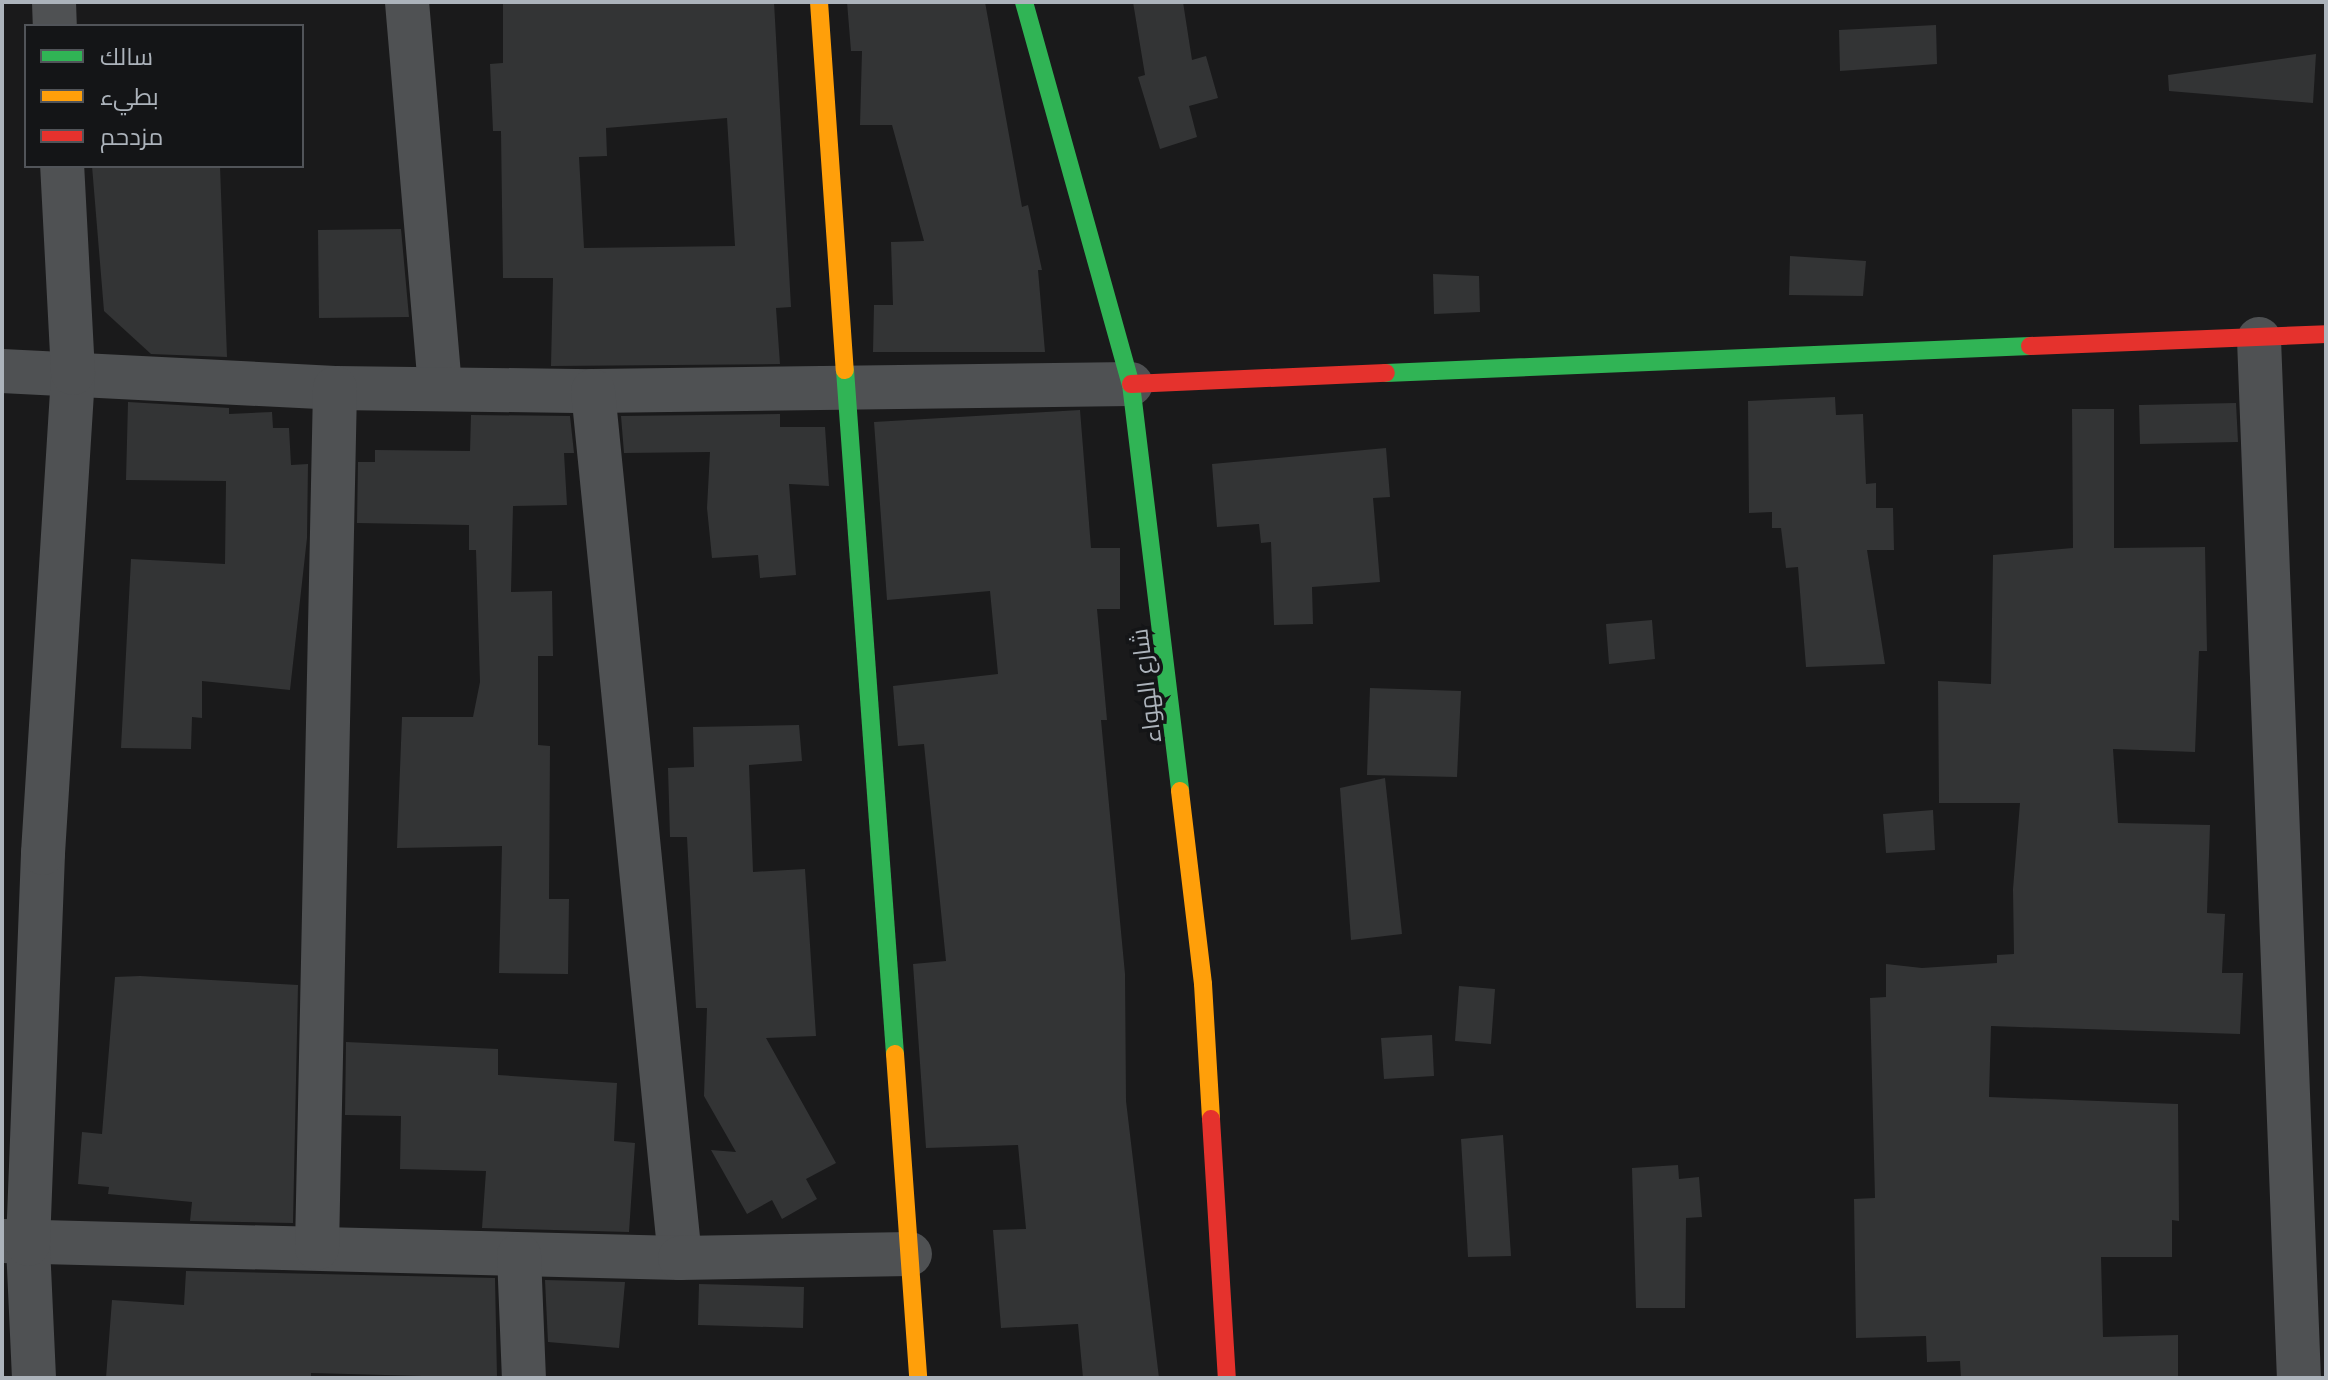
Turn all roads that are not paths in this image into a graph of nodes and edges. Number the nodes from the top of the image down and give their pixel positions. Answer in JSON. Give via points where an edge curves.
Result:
{"nodes":[{"id":1,"x":54,"y":2,"type":"edge"},
{"id":2,"x":407,"y":2,"type":"edge"},
{"id":3,"x":819,"y":2,"type":"edge"},
{"id":4,"x":1024,"y":2,"type":"edge"},
{"id":5,"x":55,"y":24,"type":"edge"},
{"id":6,"x":62,"y":168,"type":"edge"},
{"id":7,"x":2326,"y":334,"type":"edge"},
{"id":8,"x":2259,"y":339,"type":"junction"},
{"id":9,"x":2,"y":371,"type":"edge"},
{"id":10,"x":73,"y":373,"type":"junction"},
{"id":11,"x":1131,"y":384,"type":"junction"},
{"id":12,"x":335,"y":388,"type":"junction"},
{"id":13,"x":440,"y":388,"type":"junction"},
{"id":14,"x":849,"y":390,"type":"junction"},
{"id":15,"x":593,"y":391,"type":"junction"},
{"id":16,"x":15,"y":1242,"type":"edge"},
{"id":17,"x":317,"y":1248,"type":"junction"},
{"id":18,"x":910,"y":1254,"type":"junction"},
{"id":19,"x":519,"y":1255,"type":"junction"},
{"id":20,"x":680,"y":1258,"type":"junction"},
{"id":21,"x":34,"y":1378,"type":"edge"},
{"id":22,"x":524,"y":1378,"type":"edge"},
{"id":23,"x":918,"y":1378,"type":"edge"},
{"id":24,"x":1227,"y":1378,"type":"edge"},
{"id":25,"x":2299,"y":1378,"type":"edge"}],
"edges":[{"from":1,"to":5,"type":"street"},
{"from":2,"to":13,"type":"street"},
{"from":3,"to":14,"type":"street"},
{"from":4,"to":11,"type":"street","name":"شارع الهواء"},
{"from":6,"to":10,"type":"street"},
{"from":7,"to":8,"type":"street"},
{"from":8,"to":11,"type":"street"},
{"from":8,"to":25,"type":"street"},
{"from":9,"to":10,"type":"street"},
{"from":10,"to":12,"type":"street"},
{"from":10,"to":16,"type":"street"},
{"from":11,"to":14,"type":"street"},
{"from":11,"to":24,"type":"street","name":"شارع الهواء","via":[[1203,984]]},
{"from":12,"to":13,"type":"street"},
{"from":12,"to":17,"type":"street"},
{"from":13,"to":15,"type":"street"},
{"from":14,"to":15,"type":"street"},
{"from":14,"to":18,"type":"street"},
{"from":15,"to":20,"type":"street"},
{"from":16,"to":17,"type":"street"},
{"from":16,"to":21,"type":"street"},
{"from":17,"to":19,"type":"street"},
{"from":18,"to":20,"type":"street"},
{"from":18,"to":23,"type":"street"},
{"from":19,"to":20,"type":"street"},
{"from":19,"to":22,"type":"street"}]}
